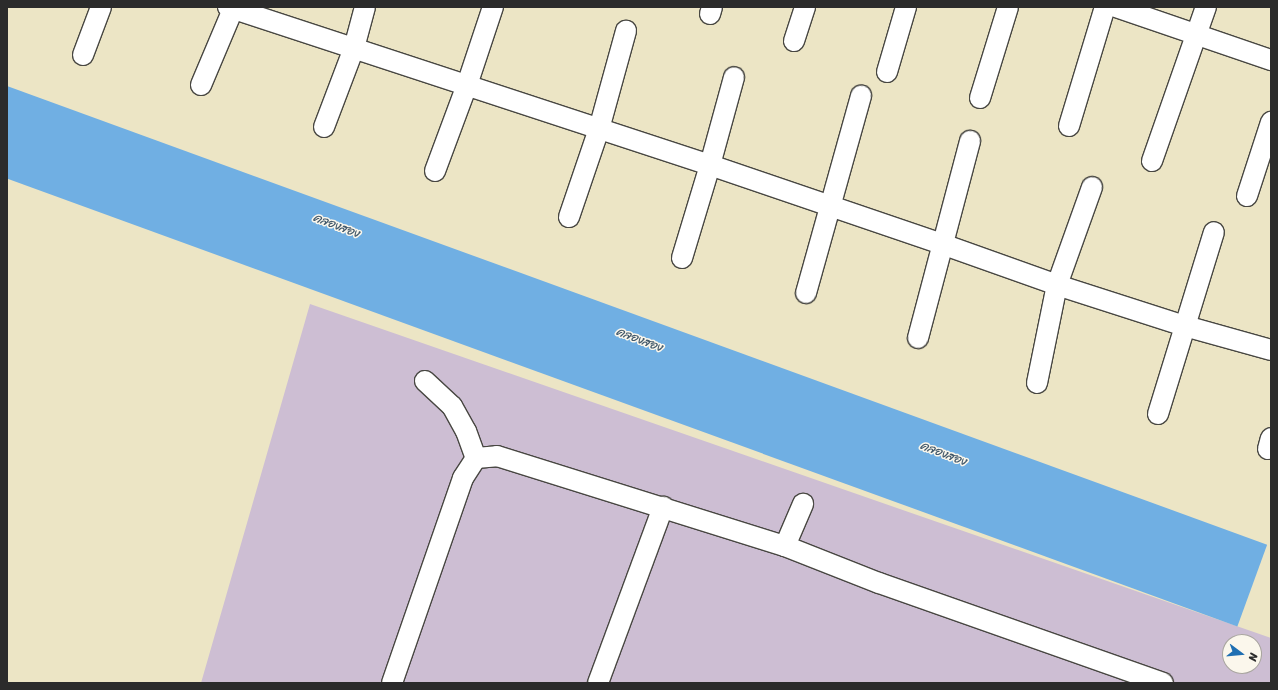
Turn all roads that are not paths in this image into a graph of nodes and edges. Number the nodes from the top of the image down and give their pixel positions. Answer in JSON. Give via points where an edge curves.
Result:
{"nodes":[{"id":1,"x":101,"y":7,"type":"edge"},
{"id":2,"x":365,"y":7,"type":"edge"},
{"id":3,"x":493,"y":7,"type":"edge"},
{"id":4,"x":805,"y":7,"type":"edge"},
{"id":5,"x":906,"y":7,"type":"edge"},
{"id":6,"x":1008,"y":7,"type":"edge"},
{"id":7,"x":1105,"y":7,"type":"edge"},
{"id":8,"x":1116,"y":7,"type":"edge"},
{"id":9,"x":1206,"y":7,"type":"edge"},
{"id":10,"x":232,"y":8,"type":"edge"},
{"id":11,"x":626,"y":31,"type":"dead end"},
{"id":12,"x":1197,"y":34,"type":"junction"},
{"id":13,"x":794,"y":41,"type":"dead end"},
{"id":14,"x":354,"y":48,"type":"junction"},
{"id":15,"x":83,"y":55,"type":"dead end"},
{"id":16,"x":1271,"y":60,"type":"edge"},
{"id":17,"x":887,"y":72,"type":"dead end"},
{"id":18,"x":734,"y":77,"type":"dead end"},
{"id":19,"x":201,"y":85,"type":"dead end"},
{"id":20,"x":467,"y":85,"type":"junction"},
{"id":21,"x":861,"y":96,"type":"dead end"},
{"id":22,"x":980,"y":98,"type":"dead end"},
{"id":23,"x":1271,"y":122,"type":"edge"},
{"id":24,"x":1069,"y":126,"type":"dead end"},
{"id":25,"x":324,"y":127,"type":"dead end"},
{"id":26,"x":599,"y":129,"type":"junction"},
{"id":27,"x":970,"y":141,"type":"dead end"},
{"id":28,"x":1152,"y":161,"type":"dead end"},
{"id":29,"x":710,"y":165,"type":"junction"},
{"id":30,"x":435,"y":171,"type":"dead end"},
{"id":31,"x":1092,"y":187,"type":"dead end"},
{"id":32,"x":1247,"y":196,"type":"dead end"},
{"id":33,"x":829,"y":205,"type":"junction"},
{"id":34,"x":569,"y":217,"type":"dead end"},
{"id":35,"x":1214,"y":232,"type":"dead end"},
{"id":36,"x":942,"y":244,"type":"junction"},
{"id":37,"x":682,"y":258,"type":"dead end"},
{"id":38,"x":1057,"y":285,"type":"junction"},
{"id":39,"x":806,"y":293,"type":"dead end"},
{"id":40,"x":1186,"y":326,"type":"junction"},
{"id":41,"x":918,"y":338,"type":"dead end"},
{"id":42,"x":1271,"y":350,"type":"edge"},
{"id":43,"x":425,"y":381,"type":"dead end"},
{"id":44,"x":1037,"y":383,"type":"dead end"},
{"id":45,"x":1158,"y":414,"type":"dead end"},
{"id":46,"x":476,"y":458,"type":"junction"},
{"id":47,"x":803,"y":504,"type":"dead end"},
{"id":48,"x":663,"y":507,"type":"junction"},
{"id":49,"x":784,"y":546,"type":"junction"},
{"id":50,"x":392,"y":683,"type":"edge"},
{"id":51,"x":598,"y":683,"type":"edge"},
{"id":52,"x":1163,"y":683,"type":"edge"}],
"edges":[{"from":1,"to":15,"type":"street"},
{"from":2,"to":14,"type":"street"},
{"from":3,"to":20,"type":"street"},
{"from":4,"to":13,"type":"street"},
{"from":5,"to":17,"type":"street"},
{"from":6,"to":22,"type":"street"},
{"from":7,"to":24,"type":"street"},
{"from":8,"to":12,"type":"street"},
{"from":9,"to":12,"type":"street"},
{"from":10,"to":14,"type":"street"},
{"from":10,"to":19,"type":"street"},
{"from":11,"to":26,"type":"street"},
{"from":12,"to":16,"type":"street"},
{"from":12,"to":28,"type":"street"},
{"from":14,"to":20,"type":"street"},
{"from":14,"to":25,"type":"street"},
{"from":18,"to":29,"type":"street"},
{"from":20,"to":26,"type":"street"},
{"from":20,"to":30,"type":"street"},
{"from":21,"to":33,"type":"street"},
{"from":23,"to":32,"type":"street"},
{"from":26,"to":29,"type":"street"},
{"from":26,"to":34,"type":"street"},
{"from":27,"to":36,"type":"street"},
{"from":29,"to":33,"type":"street"},
{"from":29,"to":37,"type":"street"},
{"from":31,"to":38,"type":"street"},
{"from":33,"to":36,"type":"street"},
{"from":33,"to":39,"type":"street"},
{"from":35,"to":40,"type":"street"},
{"from":36,"to":38,"type":"street"},
{"from":36,"to":41,"type":"street"},
{"from":38,"to":40,"type":"street"},
{"from":38,"to":44,"type":"street"},
{"from":40,"to":42,"type":"street"},
{"from":40,"to":45,"type":"street"},
{"from":43,"to":46,"type":"street","via":[[452,406],[466,431]]},
{"from":46,"to":48,"type":"street","via":[[497,456]]},
{"from":46,"to":50,"type":"street","via":[[463,478]]},
{"from":47,"to":49,"type":"street"},
{"from":48,"to":49,"type":"street"},
{"from":48,"to":51,"type":"street"},
{"from":49,"to":52,"type":"street","via":[[879,583]]}]}
